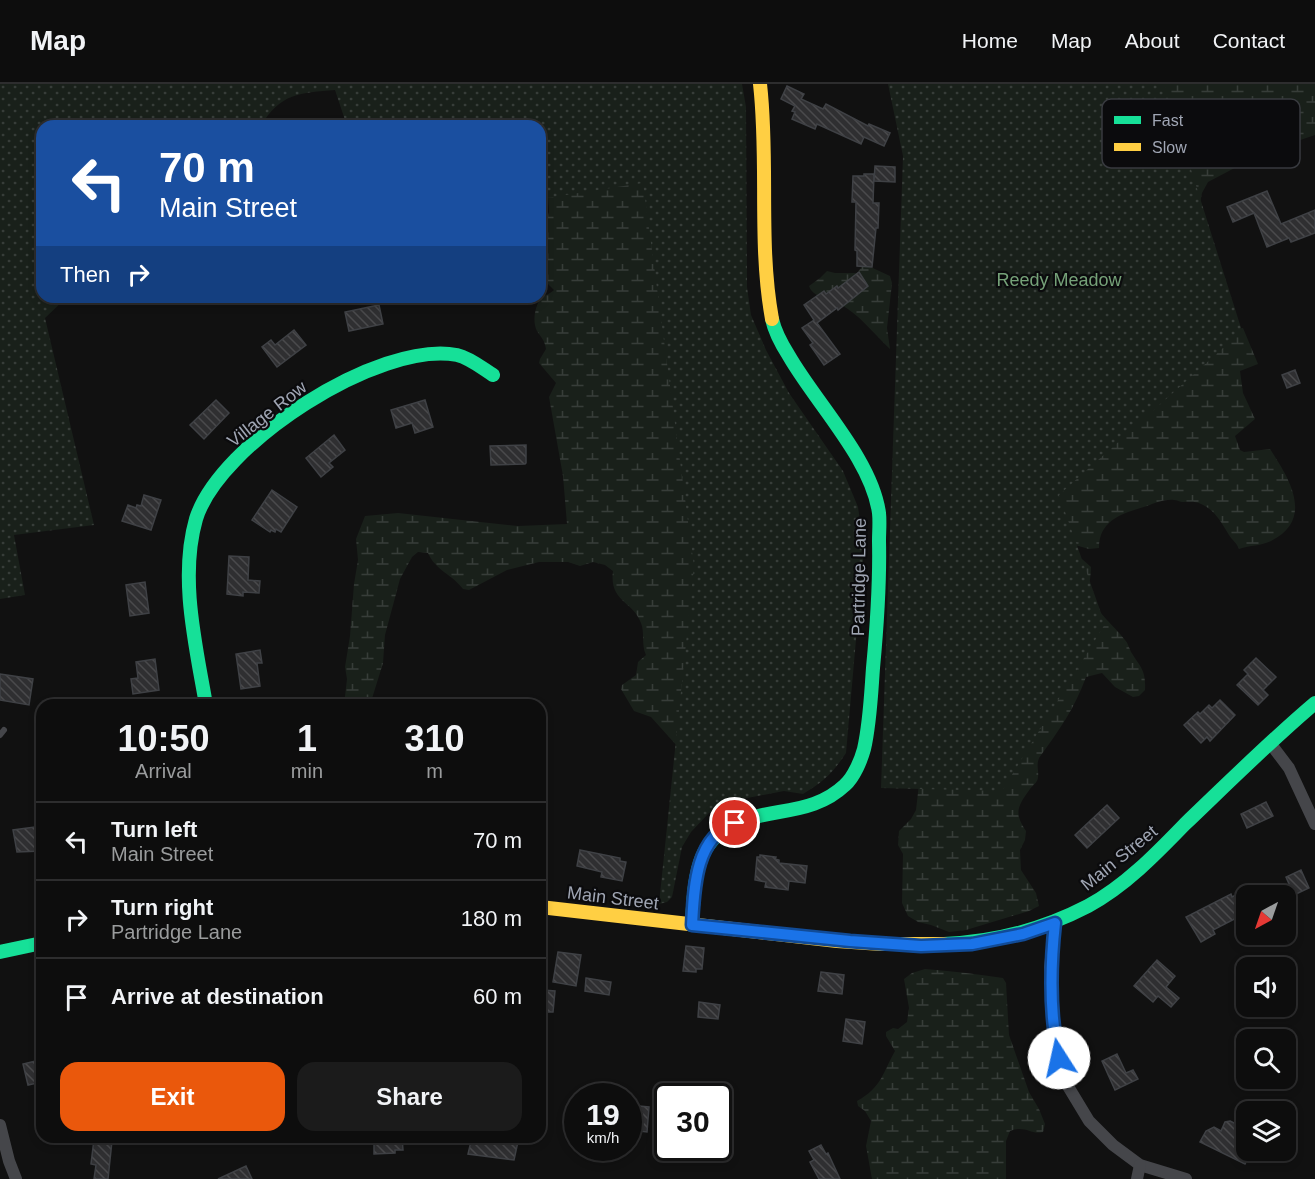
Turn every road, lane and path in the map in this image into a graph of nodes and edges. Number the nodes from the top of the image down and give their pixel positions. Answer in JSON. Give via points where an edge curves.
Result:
{"nodes":[{"id":1,"x":760,"y":84,"type":"edge"},
{"id":2,"x":493,"y":375,"type":"dead end"},
{"id":3,"x":205,"y":699,"type":"edge"},
{"id":4,"x":1315,"y":703,"type":"edge"},
{"id":5,"x":1270,"y":743,"type":"junction"},
{"id":6,"x":1315,"y":824,"type":"edge"},
{"id":7,"x":546,"y":908,"type":"edge"},
{"id":8,"x":1055,"y":923,"type":"junction"},
{"id":9,"x":692,"y":925,"type":"junction"},
{"id":10,"x":36,"y":944,"type":"edge"},
{"id":11,"x":0,"y":952,"type":"edge"},
{"id":12,"x":0,"y":1125,"type":"edge"},
{"id":13,"x":1140,"y":1165,"type":"junction"},
{"id":14,"x":16,"y":1179,"type":"edge"},
{"id":15,"x":1137,"y":1179,"type":"edge"},
{"id":16,"x":1186,"y":1179,"type":"edge"}],
"edges":[{"from":1,"to":9,"type":"street","name":"Partridge Lane","via":[[767,165],[765,274],[773,325],[798,374],[860,463],[878,508],[877,623],[862,757],[853,776],[835,796],[813,807],[747,818],[723,827],[706,849],[694,883]]},
{"from":2,"to":3,"type":"street","name":"Village Row","via":[[459,355],[418,355],[386,364],[333,387],[285,419],[247,448],[215,483],[196,518],[189,567]]},
{"from":4,"to":5,"type":"street","name":"Main Street"},
{"from":5,"to":6,"type":"street","via":[[1291,773]]},
{"from":5,"to":8,"type":"street","name":"Main Street","via":[[1132,875],[1090,905]]},
{"from":7,"to":9,"type":"street","name":"Main Street"},
{"from":8,"to":9,"type":"street","name":"Main Street","via":[[972,944],[921,946]]},
{"from":8,"to":13,"type":"street","via":[[1050,967],[1054,1037],[1063,1078],[1089,1121]]},
{"from":10,"to":11,"type":"street"},
{"from":12,"to":14,"type":"street"},
{"from":13,"to":15,"type":"street"},
{"from":13,"to":16,"type":"street"}]}
